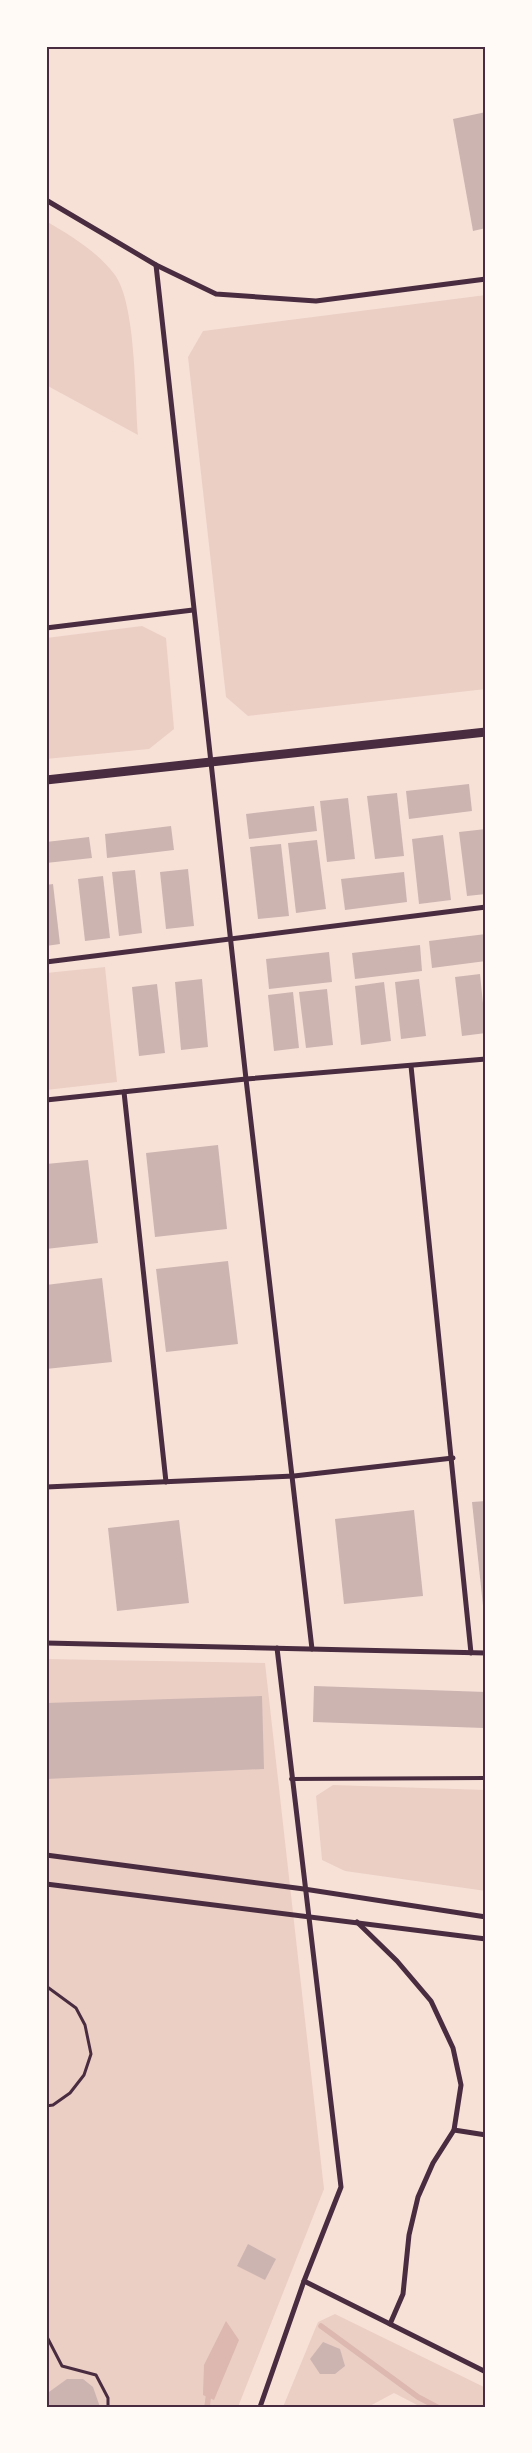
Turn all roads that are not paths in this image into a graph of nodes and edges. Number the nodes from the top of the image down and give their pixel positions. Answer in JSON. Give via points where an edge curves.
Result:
{"nodes":[{"id":1,"x":46,"y":200,"type":"edge"},
{"id":2,"x":156,"y":265,"type":"junction"},
{"id":3,"x":486,"y":279,"type":"edge"},
{"id":4,"x":193,"y":610,"type":"junction"},
{"id":5,"x":46,"y":628,"type":"edge"},
{"id":6,"x":486,"y":732,"type":"edge"},
{"id":7,"x":212,"y":762,"type":"junction"},
{"id":8,"x":46,"y":780,"type":"edge"},
{"id":9,"x":486,"y":907,"type":"edge"},
{"id":10,"x":231,"y":939,"type":"junction"},
{"id":11,"x":46,"y":962,"type":"edge"},
{"id":12,"x":486,"y":1059,"type":"edge"},
{"id":13,"x":411,"y":1066,"type":"junction"},
{"id":14,"x":246,"y":1080,"type":"junction"},
{"id":15,"x":124,"y":1092,"type":"junction"},
{"id":16,"x":46,"y":1100,"type":"edge"},
{"id":17,"x":453,"y":1458,"type":"junction"},
{"id":18,"x":294,"y":1476,"type":"junction"},
{"id":19,"x":166,"y":1482,"type":"junction"},
{"id":20,"x":46,"y":1487,"type":"edge"},
{"id":21,"x":46,"y":1643,"type":"edge"},
{"id":22,"x":277,"y":1648,"type":"junction"},
{"id":23,"x":312,"y":1649,"type":"junction"},
{"id":24,"x":471,"y":1653,"type":"junction"},
{"id":25,"x":486,"y":1653,"type":"edge"},
{"id":26,"x":486,"y":1778,"type":"edge"},
{"id":27,"x":291,"y":1779,"type":"junction"},
{"id":28,"x":46,"y":1854,"type":"edge"},
{"id":29,"x":46,"y":1884,"type":"edge"},
{"id":30,"x":304,"y":1889,"type":"junction"},
{"id":31,"x":308,"y":1917,"type":"junction"},
{"id":32,"x":486,"y":1917,"type":"edge"},
{"id":33,"x":357,"y":1922,"type":"junction"},
{"id":34,"x":486,"y":1939,"type":"edge"},
{"id":35,"x":454,"y":2130,"type":"junction"},
{"id":36,"x":486,"y":2135,"type":"edge"},
{"id":37,"x":304,"y":2281,"type":"junction"},
{"id":38,"x":390,"y":2324,"type":"junction"},
{"id":39,"x":486,"y":2372,"type":"edge"},
{"id":40,"x":260,"y":2407,"type":"edge"}],
"edges":[{"from":1,"to":2,"type":"street"},
{"from":2,"to":3,"type":"street","via":[[216,294],[316,301]]},
{"from":2,"to":4,"type":"street"},
{"from":4,"to":5,"type":"street"},
{"from":4,"to":7,"type":"street"},
{"from":6,"to":7,"type":"street"},
{"from":7,"to":8,"type":"street"},
{"from":7,"to":10,"type":"street"},
{"from":9,"to":10,"type":"street"},
{"from":10,"to":11,"type":"street"},
{"from":10,"to":14,"type":"street"},
{"from":12,"to":13,"type":"street"},
{"from":13,"to":14,"type":"street"},
{"from":13,"to":17,"type":"street"},
{"from":14,"to":15,"type":"street"},
{"from":14,"to":18,"type":"street"},
{"from":15,"to":16,"type":"street"},
{"from":15,"to":19,"type":"street"},
{"from":17,"to":18,"type":"street"},
{"from":17,"to":24,"type":"street"},
{"from":18,"to":19,"type":"street"},
{"from":18,"to":23,"type":"street"},
{"from":19,"to":20,"type":"street"},
{"from":21,"to":22,"type":"street"},
{"from":22,"to":23,"type":"street"},
{"from":22,"to":27,"type":"street"},
{"from":23,"to":24,"type":"street"},
{"from":24,"to":25,"type":"street"},
{"from":26,"to":27,"type":"lane"},
{"from":27,"to":30,"type":"street"},
{"from":28,"to":30,"type":"street"},
{"from":29,"to":31,"type":"street"},
{"from":30,"to":31,"type":"street"},
{"from":30,"to":32,"type":"street"},
{"from":31,"to":33,"type":"street"},
{"from":31,"to":37,"type":"street","via":[[341,2187]]},
{"from":33,"to":34,"type":"street"},
{"from":33,"to":35,"type":"street","via":[[397,1961],[431,2001],[453,2048],[461,2085]]},
{"from":35,"to":36,"type":"street"},
{"from":35,"to":38,"type":"street","via":[[433,2163],[418,2197],[402,2294]]},
{"from":37,"to":38,"type":"street"},
{"from":37,"to":40,"type":"street"},
{"from":38,"to":39,"type":"street"}]}
